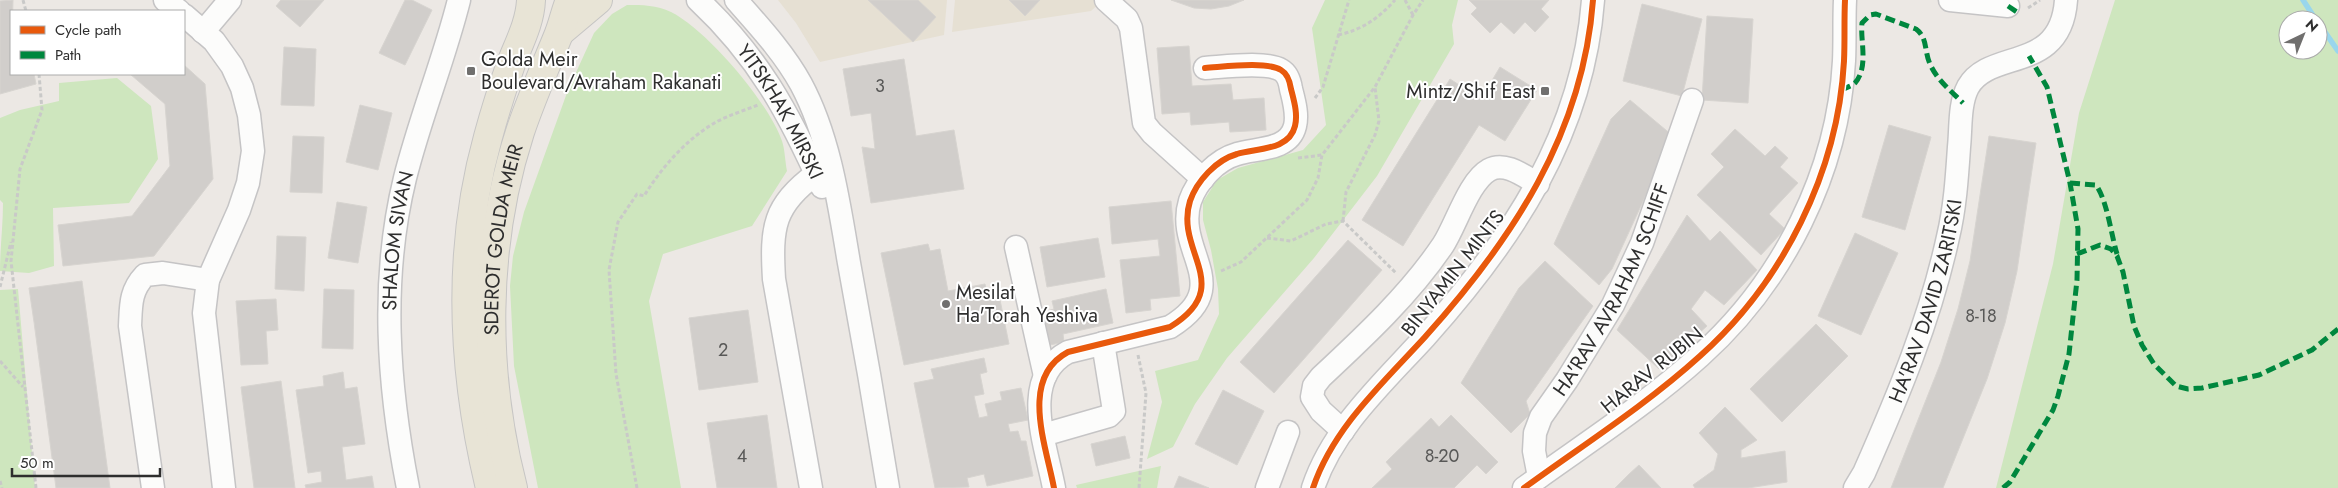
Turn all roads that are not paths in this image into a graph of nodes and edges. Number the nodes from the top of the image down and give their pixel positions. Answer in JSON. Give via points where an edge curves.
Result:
{"nodes":[{"id":1,"x":165,"y":0,"type":"edge"},
{"id":2,"x":230,"y":0,"type":"edge"},
{"id":3,"x":459,"y":0,"type":"edge"},
{"id":4,"x":531,"y":0,"type":"edge"},
{"id":5,"x":570,"y":0,"type":"edge"},
{"id":6,"x":598,"y":0,"type":"edge"},
{"id":7,"x":698,"y":0,"type":"edge"},
{"id":8,"x":736,"y":0,"type":"edge"},
{"id":9,"x":1106,"y":0,"type":"edge"},
{"id":10,"x":1592,"y":0,"type":"edge"},
{"id":11,"x":1844,"y":0,"type":"edge"},
{"id":12,"x":1950,"y":0,"type":"edge"},
{"id":13,"x":2066,"y":0,"type":"edge"},
{"id":14,"x":2008,"y":6,"type":"dead end"},
{"id":15,"x":178,"y":10,"type":"edge"},
{"id":16,"x":185,"y":16,"type":"edge"},
{"id":17,"x":203,"y":32,"type":"junction"},
{"id":18,"x":560,"y":32,"type":"junction"},
{"id":19,"x":1205,"y":68,"type":"dead end"},
{"id":20,"x":1692,"y":100,"type":"dead end"},
{"id":21,"x":816,"y":174,"type":"junction"},
{"id":22,"x":1203,"y":179,"type":"junction"},
{"id":23,"x":1538,"y":184,"type":"junction"},
{"id":24,"x":844,"y":235,"type":"junction"},
{"id":25,"x":1016,"y":247,"type":"dead end"},
{"id":26,"x":208,"y":280,"type":"junction"},
{"id":27,"x":1103,"y":343,"type":"junction"},
{"id":28,"x":1045,"y":376,"type":"junction"},
{"id":29,"x":1342,"y":431,"type":"junction"},
{"id":30,"x":1288,"y":432,"type":"dead end"},
{"id":31,"x":1044,"y":435,"type":"junction"},
{"id":32,"x":1532,"y":482,"type":"edge"},
{"id":33,"x":153,"y":488,"type":"edge"},
{"id":34,"x":224,"y":488,"type":"edge"},
{"id":35,"x":408,"y":488,"type":"edge"},
{"id":36,"x":490,"y":488,"type":"edge"},
{"id":37,"x":513,"y":488,"type":"edge"},
{"id":38,"x":811,"y":488,"type":"edge"},
{"id":39,"x":888,"y":488,"type":"edge"},
{"id":40,"x":1054,"y":488,"type":"edge"},
{"id":41,"x":1267,"y":488,"type":"edge"},
{"id":42,"x":1313,"y":488,"type":"edge"},
{"id":43,"x":1855,"y":488,"type":"edge"}],
"edges":[{"from":1,"to":15,"type":"street"},
{"from":2,"to":17,"type":"street"},
{"from":3,"to":35,"type":"street","name":"SHALOM SIVAN","via":[[405,179],[390,267],[391,367]]},
{"from":4,"to":36,"type":"main road","name":"SDEROT GOLDA MEIR","via":[[525,30],[488,137],[476,185],[468,244],[465,324],[476,419]]},
{"from":5,"to":18,"type":"main road","name":"SDEROT GOLDA MEIR"},
{"from":6,"to":18,"type":"main road"},
{"from":7,"to":21,"type":"street","name":"YITSKHAK MIRSKI","via":[[740,43],[778,97]]},
{"from":8,"to":24,"type":"street","name":"YITSKHAK MIRSKI","via":[[801,84],[830,168]]},
{"from":9,"to":22,"type":"street","via":[[1132,28],[1144,123]]},
{"from":10,"to":23,"type":"street","name":"BINYAMIN MINTS","via":[[1586,46],[1568,116]]},
{"from":11,"to":32,"type":"street","name":"HARAV RUBIN","via":[[1844,61],[1830,149],[1807,212],[1774,268],[1755,296],[1701,356]]},
{"from":12,"to":14,"type":"street"},
{"from":13,"to":43,"type":"street","name":"HA'RAV DAVID ZARITSKI","via":[[2059,28],[2042,48],[2029,56],[1994,67],[1968,87],[1963,103],[1957,182],[1936,289],[1913,359]]},
{"from":16,"to":17,"type":"street"},
{"from":17,"to":26,"type":"street","via":[[214,41],[232,66],[242,88],[253,151],[248,183],[239,210]]},
{"from":18,"to":37,"type":"main road","name":"SDEROT GOLDA MEIR","via":[[520,132],[496,244],[492,371]]},
{"from":19,"to":22,"type":"street","via":[[1268,66],[1281,70],[1289,79],[1297,115],[1290,137],[1280,144],[1236,154],[1220,162]]},
{"from":20,"to":32,"type":"street","name":"HA'RAV AVRAHAM SCHIFF","via":[[1642,243],[1613,305],[1534,433]]},
{"from":21,"to":24,"type":"street","name":"YITSKHAK MIRSKI"},
{"from":21,"to":38,"type":"street","via":[[787,199],[778,215],[772,246],[774,279]]},
{"from":22,"to":27,"type":"street","via":[[1190,201],[1188,215],[1202,279],[1196,306],[1170,327]]},
{"from":23,"to":29,"type":"street","name":"BINYAMIN MINTS","via":[[1501,246]]},
{"from":23,"to":29,"type":"street","via":[[1516,171],[1500,167],[1489,170],[1478,179],[1446,240],[1412,288],[1314,386],[1312,397],[1321,412]]},
{"from":24,"to":39,"type":"street","name":"YITSKHAK MIRSKI"},
{"from":25,"to":28,"type":"street"},
{"from":26,"to":33,"type":"street","via":[[163,273],[145,275],[135,286],[130,326]]},
{"from":26,"to":34,"type":"street","via":[[204,313]]},
{"from":27,"to":28,"type":"street","via":[[1055,358]]},
{"from":27,"to":31,"type":"street","via":[[1114,411],[1108,416]]},
{"from":28,"to":31,"type":"street","via":[[1039,391],[1038,408]]},
{"from":29,"to":42,"type":"street","name":"BINYAMIN MINTS"},
{"from":30,"to":41,"type":"street"},
{"from":31,"to":40,"type":"street"}]}
